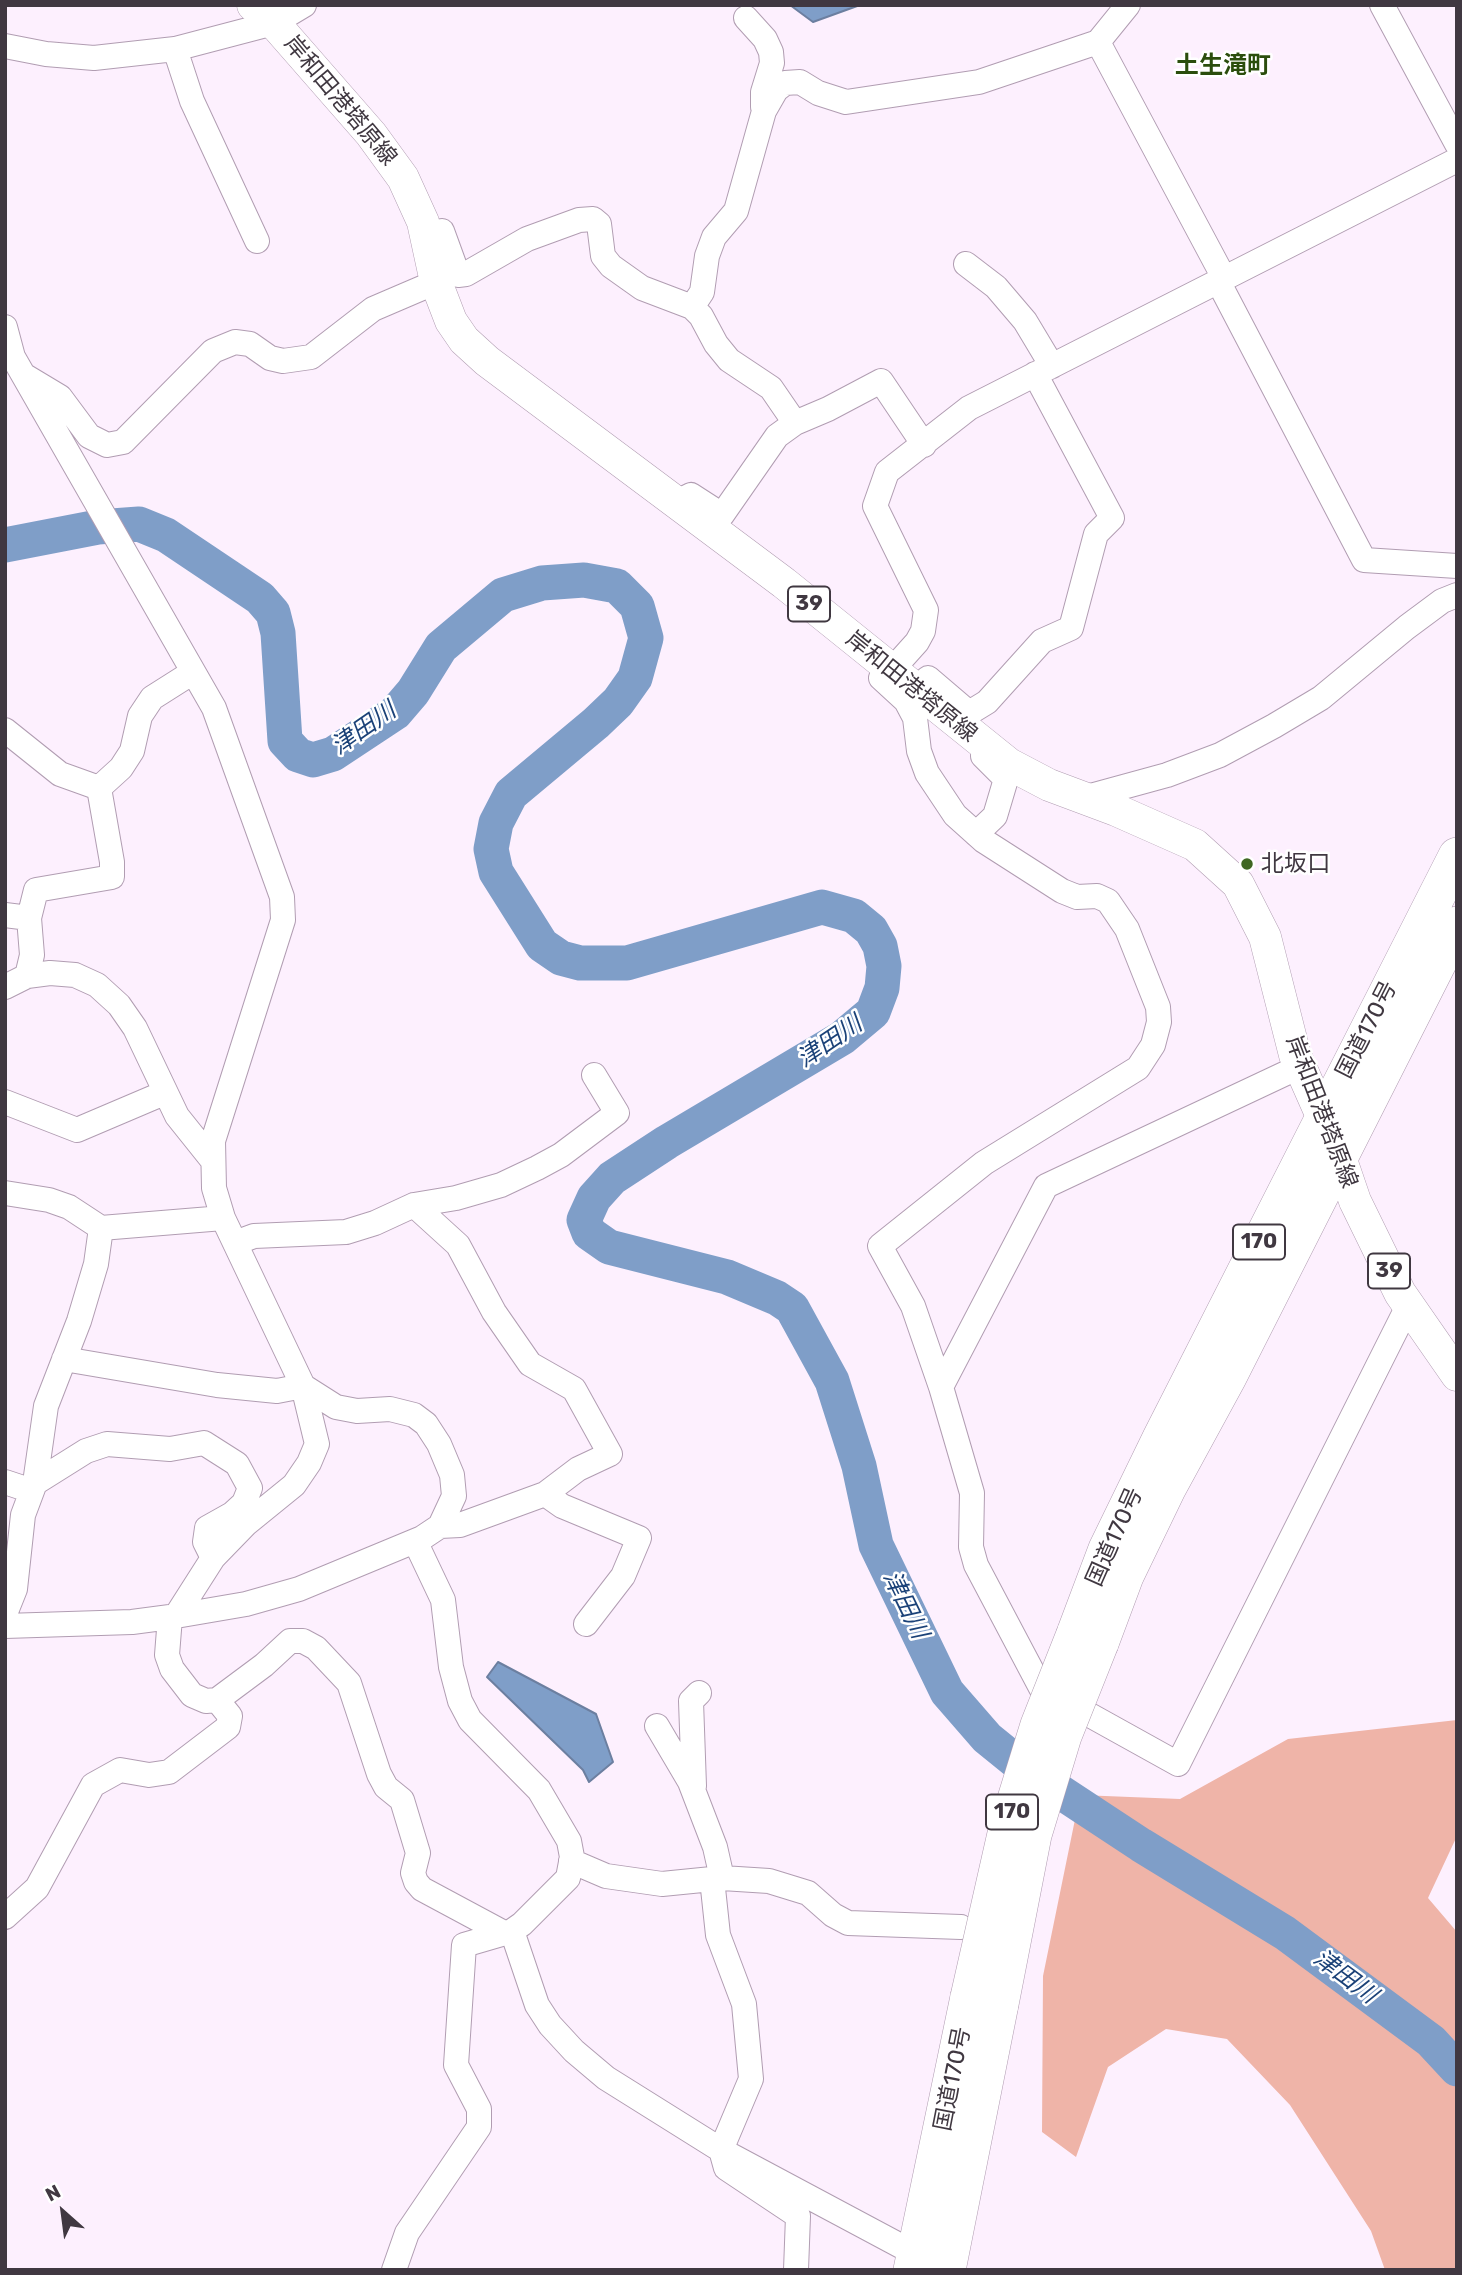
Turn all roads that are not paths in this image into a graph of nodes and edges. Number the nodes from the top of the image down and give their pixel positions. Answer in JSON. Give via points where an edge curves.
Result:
{"nodes":[{"id":1,"x":304,"y":5,"type":"edge"},
{"id":2,"x":1128,"y":5,"type":"edge"},
{"id":3,"x":1382,"y":5,"type":"edge"},
{"id":4,"x":264,"y":14,"type":"edge"},
{"id":5,"x":746,"y":18,"type":"dead end"},
{"id":6,"x":1098,"y":42,"type":"junction"},
{"id":7,"x":5,"y":46,"type":"edge"},
{"id":8,"x":175,"y":50,"type":"junction"},
{"id":9,"x":764,"y":111,"type":"junction"},
{"id":10,"x":1457,"y":144,"type":"edge"},
{"id":11,"x":1457,"y":160,"type":"edge"},
{"id":12,"x":425,"y":234,"type":"junction"},
{"id":13,"x":257,"y":241,"type":"dead end"},
{"id":14,"x":966,"y":264,"type":"dead end"},
{"id":15,"x":1221,"y":280,"type":"junction"},
{"id":16,"x":436,"y":282,"type":"junction"},
{"id":17,"x":692,"y":307,"type":"junction"},
{"id":18,"x":5,"y":327,"type":"edge"},
{"id":19,"x":14,"y":364,"type":"edge"},
{"id":20,"x":1044,"y":370,"type":"junction"},
{"id":21,"x":795,"y":423,"type":"junction"},
{"id":22,"x":924,"y":445,"type":"junction"},
{"id":23,"x":677,"y":502,"type":"junction"},
{"id":24,"x":1457,"y":566,"type":"edge"},
{"id":25,"x":1457,"y":595,"type":"edge"},
{"id":26,"x":861,"y":647,"type":"junction"},
{"id":27,"x":193,"y":672,"type":"junction"},
{"id":28,"x":903,"y":681,"type":"junction"},
{"id":29,"x":5,"y":730,"type":"edge"},
{"id":30,"x":981,"y":743,"type":"junction"},
{"id":31,"x":99,"y":788,"type":"junction"},
{"id":32,"x":1083,"y":798,"type":"junction"},
{"id":33,"x":976,"y":834,"type":"junction"},
{"id":34,"x":1457,"y":856,"type":"edge"},
{"id":35,"x":17,"y":917,"type":"edge"},
{"id":36,"x":1457,"y":925,"type":"edge"},
{"id":37,"x":16,"y":982,"type":"edge"},
{"id":38,"x":1299,"y":1067,"type":"junction"},
{"id":39,"x":594,"y":1075,"type":"dead end"},
{"id":40,"x":163,"y":1093,"type":"junction"},
{"id":41,"x":5,"y":1102,"type":"edge"},
{"id":42,"x":1321,"y":1119,"type":"junction"},
{"id":43,"x":1340,"y":1157,"type":"junction"},
{"id":44,"x":213,"y":1161,"type":"junction"},
{"id":45,"x":5,"y":1193,"type":"edge"},
{"id":46,"x":414,"y":1205,"type":"junction"},
{"id":47,"x":223,"y":1218,"type":"junction"},
{"id":48,"x":101,"y":1227,"type":"junction"},
{"id":49,"x":235,"y":1243,"type":"junction"},
{"id":50,"x":1408,"y":1306,"type":"junction"},
{"id":51,"x":64,"y":1359,"type":"junction"},
{"id":52,"x":1457,"y":1375,"type":"edge"},
{"id":53,"x":303,"y":1386,"type":"junction"},
{"id":54,"x":940,"y":1387,"type":"junction"},
{"id":55,"x":5,"y":1482,"type":"edge"},
{"id":56,"x":34,"y":1487,"type":"junction"},
{"id":57,"x":545,"y":1494,"type":"junction"},
{"id":58,"x":440,"y":1526,"type":"junction"},
{"id":59,"x":415,"y":1541,"type":"junction"},
{"id":60,"x":212,"y":1558,"type":"junction"},
{"id":61,"x":5,"y":1614,"type":"edge"},
{"id":62,"x":173,"y":1617,"type":"junction"},
{"id":63,"x":586,"y":1624,"type":"dead end"},
{"id":64,"x":5,"y":1626,"type":"edge"},
{"id":65,"x":1087,"y":1638,"type":"junction"},
{"id":66,"x":699,"y":1693,"type":"dead end"},
{"id":67,"x":217,"y":1700,"type":"junction"},
{"id":68,"x":657,"y":1726,"type":"dead end"},
{"id":69,"x":694,"y":1793,"type":"junction"},
{"id":70,"x":571,"y":1861,"type":"junction"},
{"id":71,"x":717,"y":1879,"type":"junction"},
{"id":72,"x":5,"y":1917,"type":"edge"},
{"id":73,"x":961,"y":1927,"type":"dead end"},
{"id":74,"x":508,"y":1932,"type":"junction"},
{"id":75,"x":721,"y":2150,"type":"junction"},
{"id":76,"x":934,"y":2267,"type":"edge"},
{"id":77,"x":394,"y":2270,"type":"edge"},
{"id":78,"x":796,"y":2270,"type":"edge"}],
"edges":[{"from":1,"to":4,"type":"street"},
{"from":2,"to":6,"type":"street"},
{"from":3,"to":10,"type":"street"},
{"from":4,"to":8,"type":"street"},
{"from":4,"to":12,"type":"main road","name":"岸和田港塔原線","number":"39","via":[[387,153],[414,200]]},
{"from":5,"to":9,"type":"street","via":[[771,52]]},
{"from":6,"to":9,"type":"street","via":[[979,82],[846,102],[800,82],[785,83]]},
{"from":6,"to":15,"type":"street"},
{"from":7,"to":8,"type":"street","via":[[94,58]]},
{"from":8,"to":13,"type":"street","via":[[192,102]]},
{"from":9,"to":17,"type":"street","via":[[737,211],[714,237],[702,292]]},
{"from":11,"to":15,"type":"street"},
{"from":12,"to":16,"type":"main road","name":"岸和田港塔原線","number":"39"},
{"from":12,"to":17,"type":"street","via":[[442,231],[458,275],[527,239],[593,219],[603,256],[611,266],[642,288]]},
{"from":14,"to":20,"type":"street","via":[[996,286],[1025,321]]},
{"from":15,"to":20,"type":"street"},
{"from":15,"to":24,"type":"street","via":[[1364,560]]},
{"from":16,"to":19,"type":"street","via":[[373,309],[310,357],[283,361],[250,344],[235,342],[214,351],[123,442],[107,445],[89,436],[60,397]]},
{"from":16,"to":23,"type":"main road","name":"岸和田港塔原線","number":"39","via":[[451,321],[487,361]]},
{"from":17,"to":21,"type":"street","via":[[729,360],[771,388]]},
{"from":18,"to":19,"type":"street"},
{"from":19,"to":27,"type":"street"},
{"from":20,"to":22,"type":"street","via":[[970,408]]},
{"from":20,"to":28,"type":"street","via":[[1111,518],[1096,534],[1071,628],[1042,641],[987,702],[970,713],[928,678]]},
{"from":21,"to":22,"type":"street","via":[[881,381]]},
{"from":21,"to":23,"type":"street","via":[[777,436],[722,515],[691,495]]},
{"from":22,"to":28,"type":"street","via":[[887,472],[874,506],[926,611]]},
{"from":23,"to":26,"type":"main road","name":"岸和田港塔原線","number":"39"},
{"from":25,"to":32,"type":"street","via":[[1407,627],[1321,698],[1274,726],[1220,755],[1167,775]]},
{"from":26,"to":28,"type":"main road","name":"岸和田港塔原線","number":"39"},
{"from":26,"to":33,"type":"street","via":[[865,663],[906,701],[915,718],[919,751],[939,796]]},
{"from":27,"to":31,"type":"street","via":[[152,698],[140,716],[132,751]]},
{"from":27,"to":44,"type":"street","via":[[214,708],[282,897],[283,920],[219,1120]]},
{"from":28,"to":30,"type":"main road","name":"岸和田港塔原線","number":"39"},
{"from":29,"to":31,"type":"street","via":[[60,774]]},
{"from":30,"to":32,"type":"main road","name":"岸和田港塔原線","number":"39","via":[[1009,764]]},
{"from":30,"to":33,"type":"street","via":[[982,755],[1006,779],[995,816]]},
{"from":31,"to":35,"type":"street","via":[[112,877],[36,890]]},
{"from":32,"to":38,"type":"main road","name":"岸和田港塔原線","number":"39","via":[[1195,845],[1238,884],[1265,937]]},
{"from":33,"to":54,"type":"street","via":[[1062,891],[1108,901],[1142,962],[1160,1022],[1153,1045],[1138,1068],[984,1163],[880,1245],[913,1306]]},
{"from":34,"to":42,"type":"highway","name":"国道170号","number":"170"},
{"from":35,"to":37,"type":"street","via":[[32,955]]},
{"from":36,"to":43,"type":"highway","name":"国道170号","number":"170"},
{"from":37,"to":40,"type":"street","via":[[50,972],[75,975],[97,985],[135,1028]]},
{"from":38,"to":42,"type":"main road","name":"岸和田港塔原線","number":"39"},
{"from":38,"to":54,"type":"street","via":[[1046,1186]]},
{"from":39,"to":46,"type":"street","via":[[617,1114],[562,1155],[501,1185]]},
{"from":40,"to":41,"type":"street","via":[[77,1130]]},
{"from":40,"to":44,"type":"street"},
{"from":42,"to":43,"type":"main road","name":"岸和田港塔原線","number":"39"},
{"from":42,"to":65,"type":"highway","name":"国道170号","number":"170","via":[[1107,1549]]},
{"from":43,"to":50,"type":"main road","name":"岸和田港塔原線","number":"39","via":[[1371,1237]]},
{"from":43,"to":65,"type":"highway","name":"国道170号","number":"170","via":[[1125,1576]]},
{"from":44,"to":47,"type":"street","via":[[214,1188]]},
{"from":45,"to":48,"type":"street","via":[[69,1207]]},
{"from":46,"to":49,"type":"street","via":[[346,1232],[254,1236]]},
{"from":46,"to":57,"type":"street","via":[[458,1244],[494,1312],[530,1364],[574,1389],[610,1454],[578,1469]]},
{"from":47,"to":48,"type":"street"},
{"from":47,"to":49,"type":"street"},
{"from":48,"to":51,"type":"street","via":[[96,1264]]},
{"from":49,"to":53,"type":"street"},
{"from":50,"to":52,"type":"main road","name":"岸和田港塔原線","number":"39"},
{"from":50,"to":54,"type":"street","via":[[1178,1764],[1041,1688],[1033,1676],[976,1566],[971,1548],[972,1493]]},
{"from":51,"to":53,"type":"street","via":[[217,1385],[276,1391]]},
{"from":51,"to":56,"type":"street","via":[[46,1406]]},
{"from":53,"to":58,"type":"street","via":[[336,1407],[390,1409],[414,1415],[426,1424],[452,1475],[454,1496]]},
{"from":53,"to":60,"type":"street","via":[[317,1444],[309,1463],[294,1485]]},
{"from":55,"to":56,"type":"street"},
{"from":56,"to":60,"type":"street","via":[[86,1451],[107,1444],[170,1449],[205,1443],[237,1464],[250,1488],[238,1509],[207,1528],[205,1542]]},
{"from":56,"to":61,"type":"street","via":[[23,1515],[15,1589]]},
{"from":57,"to":58,"type":"street","via":[[460,1525]]},
{"from":57,"to":63,"type":"street","via":[[562,1506],[639,1538],[624,1576]]},
{"from":58,"to":59,"type":"street"},
{"from":59,"to":62,"type":"street","via":[[299,1589]]},
{"from":59,"to":70,"type":"street","via":[[443,1600],[460,1700],[470,1720],[539,1790],[569,1842]]},
{"from":60,"to":62,"type":"street"},
{"from":62,"to":64,"type":"street"},
{"from":62,"to":67,"type":"street","via":[[167,1654],[172,1669],[192,1695]]},
{"from":65,"to":76,"type":"highway","name":"国道170号","number":"170","bridge":true,"via":[[985,2001]]},
{"from":66,"to":69,"type":"street","via":[[691,1701]]},
{"from":67,"to":72,"type":"street","via":[[230,1716],[228,1727],[169,1772],[149,1775],[120,1769],[93,1785],[37,1888]]},
{"from":67,"to":74,"type":"street","via":[[290,1641],[316,1648],[349,1683],[379,1774],[402,1800],[418,1853],[413,1873],[416,1882]]},
{"from":68,"to":69,"type":"street"},
{"from":69,"to":71,"type":"street","via":[[715,1847]]},
{"from":70,"to":71,"type":"street","via":[[606,1876],[635,1881],[662,1884]]},
{"from":70,"to":74,"type":"street","via":[[568,1878],[550,1899]]},
{"from":71,"to":73,"type":"street","via":[[769,1881],[808,1893],[848,1923]]},
{"from":71,"to":75,"type":"street","via":[[718,1935],[744,2004],[751,2079]]},
{"from":74,"to":75,"type":"street","via":[[537,2005],[574,2051],[606,2078]]},
{"from":74,"to":77,"type":"street","via":[[464,1945],[456,2065],[479,2109],[479,2127],[407,2233]]},
{"from":75,"to":76,"type":"street"},
{"from":75,"to":78,"type":"street","via":[[726,2168],[797,2216]]}]}
